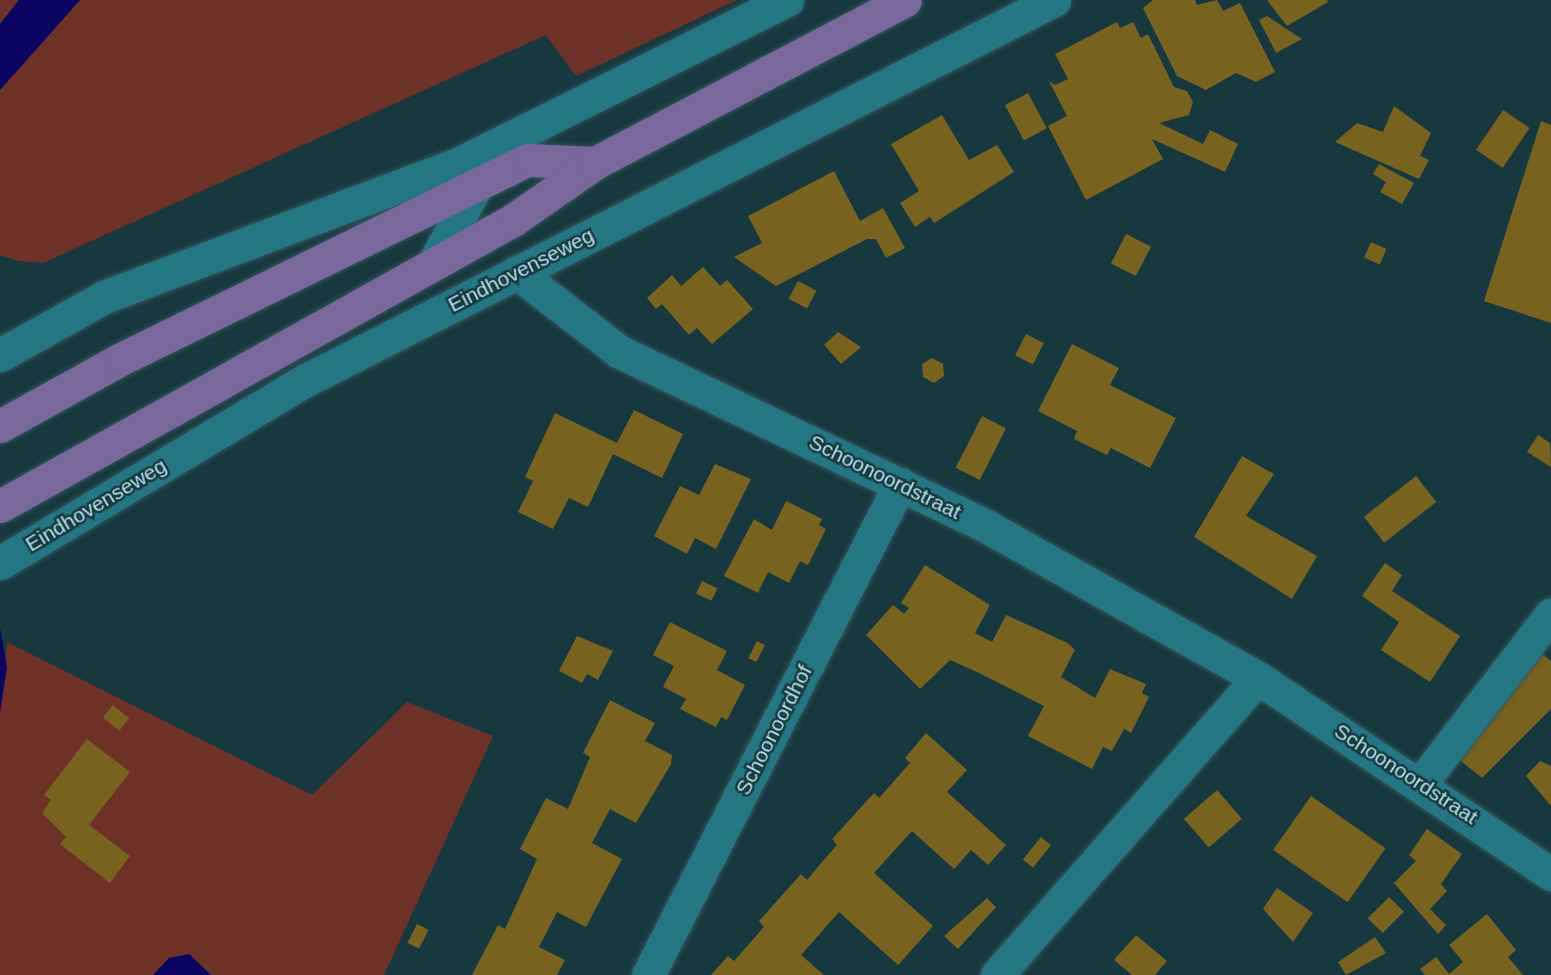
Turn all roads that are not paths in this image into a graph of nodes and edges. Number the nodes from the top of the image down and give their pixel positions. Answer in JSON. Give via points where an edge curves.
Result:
{"nodes":[{"id":1,"x":787,"y":0,"type":"edge"},
{"id":2,"x":905,"y":0,"type":"edge"},
{"id":3,"x":1054,"y":0,"type":"edge"},
{"id":4,"x":595,"y":163,"type":"junction"},
{"id":5,"x":478,"y":183,"type":"junction"},
{"id":6,"x":433,"y":264,"type":"junction"},
{"id":7,"x":516,"y":272,"type":"junction"},
{"id":8,"x":0,"y":355,"type":"edge"},
{"id":9,"x":0,"y":426,"type":"edge"},
{"id":10,"x":900,"y":484,"type":"junction"},
{"id":11,"x":0,"y":506,"type":"edge"},
{"id":12,"x":0,"y":562,"type":"edge"},
{"id":13,"x":1551,"y":614,"type":"edge"},
{"id":14,"x":1258,"y":678,"type":"junction"},
{"id":15,"x":1421,"y":783,"type":"junction"},
{"id":16,"x":1551,"y":874,"type":"edge"},
{"id":17,"x":648,"y":975,"type":"edge"},
{"id":18,"x":997,"y":975,"type":"edge"}],
"edges":[{"from":1,"to":8,"type":"street","via":[[456,165],[104,297]]},
{"from":2,"to":4,"type":"main road"},
{"from":3,"to":7,"type":"street","name":"Eindhovenseweg"},
{"from":4,"to":5,"type":"main road","via":[[528,160]]},
{"from":4,"to":6,"type":"main road","via":[[513,220]]},
{"from":5,"to":6,"type":"street"},
{"from":5,"to":9,"type":"main road","via":[[131,354]]},
{"from":6,"to":11,"type":"main road"},
{"from":7,"to":10,"type":"street","name":"Schoonoordstraat","via":[[620,352]]},
{"from":7,"to":12,"type":"street","name":"Eindhovenseweg","via":[[306,380]]},
{"from":10,"to":14,"type":"street","name":"Schoonoordstraat"},
{"from":10,"to":17,"type":"street","name":"Schoonoordhof"},
{"from":13,"to":15,"type":"street"},
{"from":14,"to":15,"type":"street","name":"Schoonoordstraat"},
{"from":14,"to":18,"type":"street"},
{"from":15,"to":16,"type":"street","name":"Schoonoordstraat"}]}
